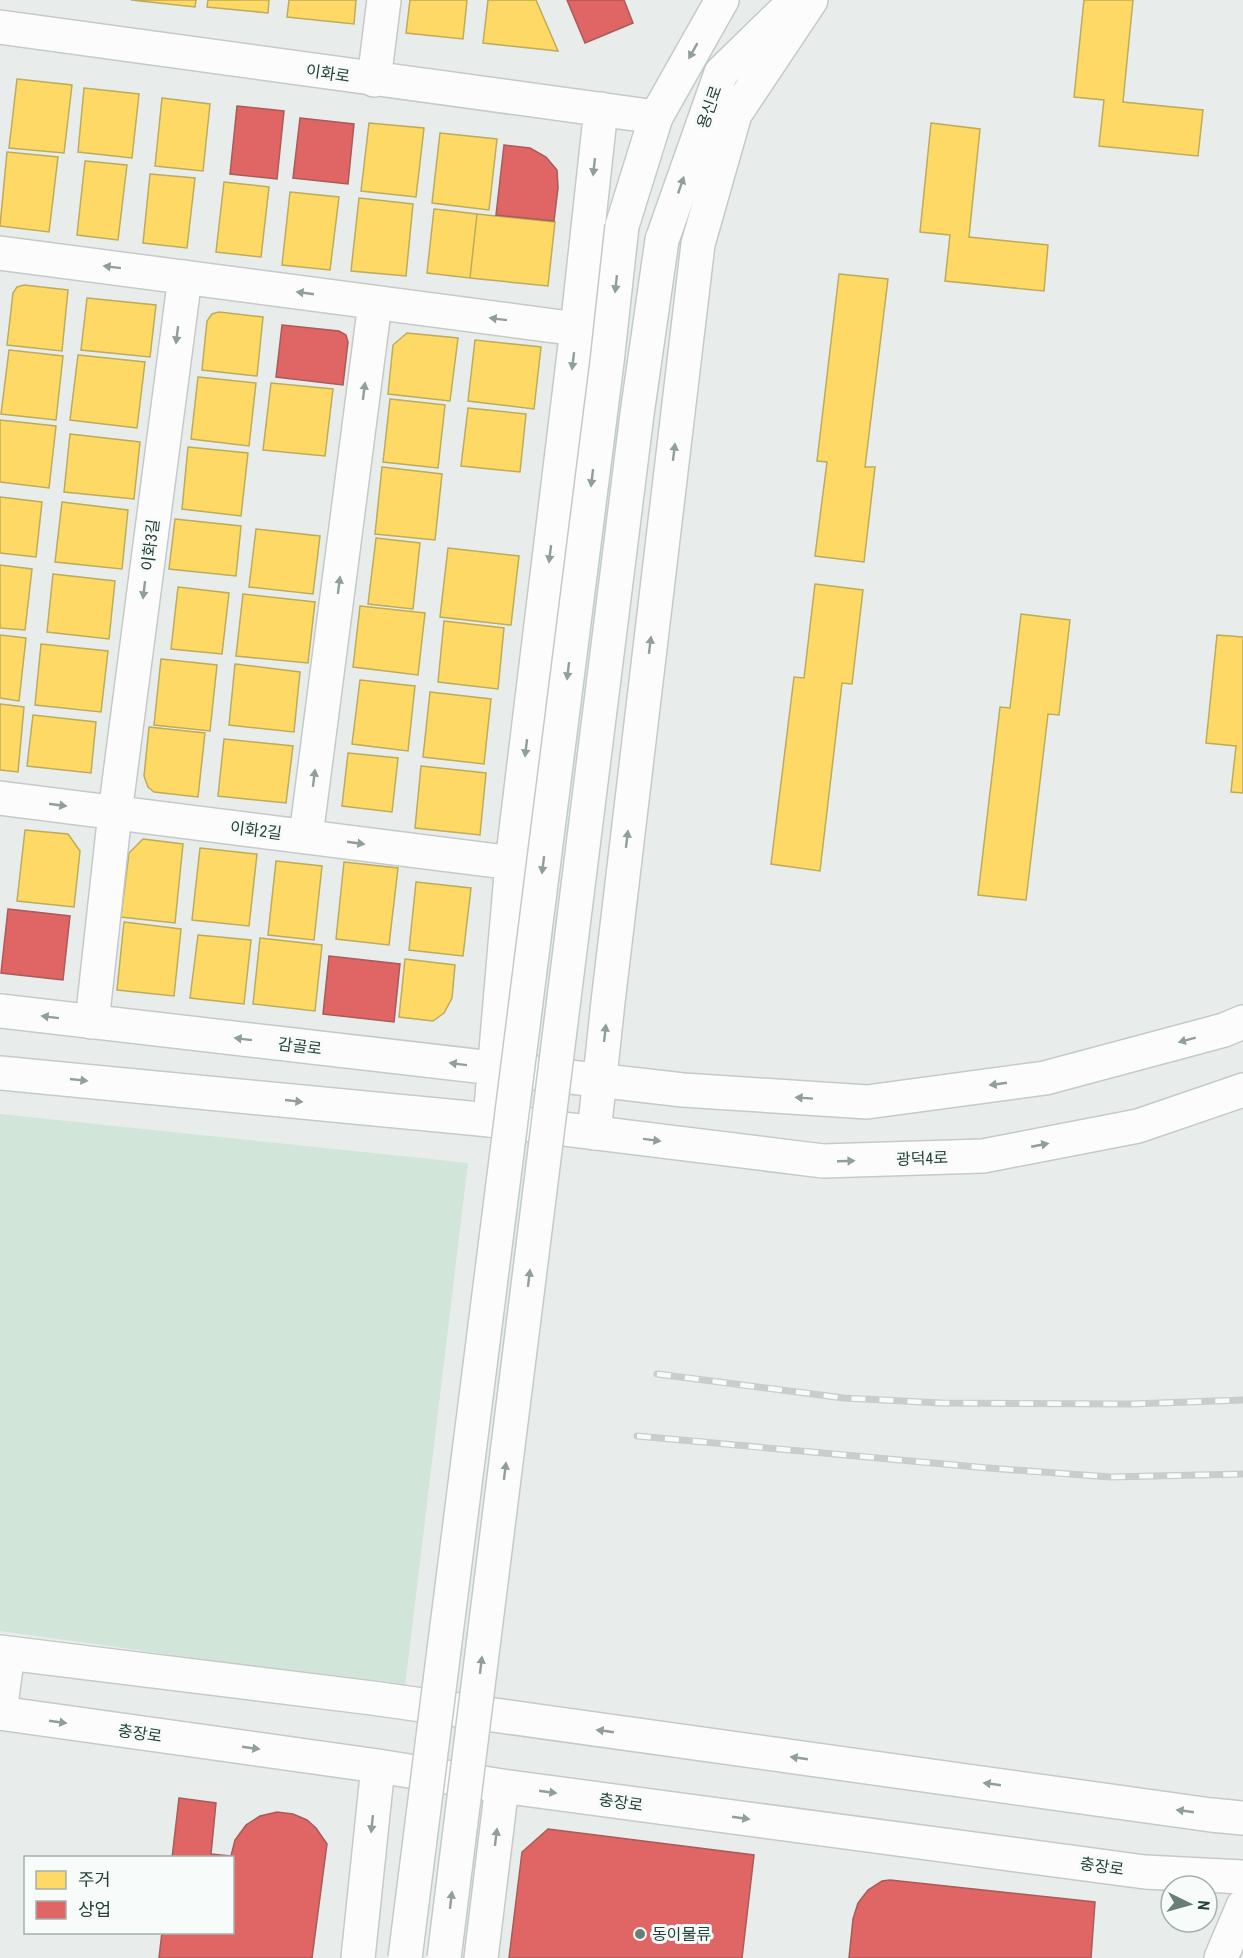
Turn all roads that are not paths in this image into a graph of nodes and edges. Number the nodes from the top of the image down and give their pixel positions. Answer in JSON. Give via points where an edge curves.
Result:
{"nodes":[{"id":1,"x":384,"y":0,"type":"edge"},
{"id":2,"x":722,"y":0,"type":"edge"},
{"id":3,"x":796,"y":0,"type":"edge"},
{"id":4,"x":811,"y":0,"type":"edge"},
{"id":5,"x":0,"y":27,"type":"edge"},
{"id":6,"x":374,"y":80,"type":"junction"},
{"id":7,"x":600,"y":109,"type":"junction"},
{"id":8,"x":656,"y":117,"type":"junction"},
{"id":9,"x":0,"y":252,"type":"edge"},
{"id":10,"x":185,"y":277,"type":"junction"},
{"id":11,"x":375,"y":303,"type":"junction"},
{"id":12,"x":577,"y":329,"type":"junction"},
{"id":13,"x":0,"y":798,"type":"edge"},
{"id":14,"x":114,"y":813,"type":"junction"},
{"id":15,"x":306,"y":836,"type":"junction"},
{"id":16,"x":512,"y":863,"type":"junction"},
{"id":17,"x":0,"y":1011,"type":"edge"},
{"id":18,"x":92,"y":1022,"type":"junction"},
{"id":19,"x":1243,"y":1022,"type":"edge"},
{"id":20,"x":495,"y":1068,"type":"junction"},
{"id":21,"x":0,"y":1072,"type":"edge"},
{"id":22,"x":600,"y":1079,"type":"junction"},
{"id":23,"x":1243,"y":1090,"type":"edge"},
{"id":24,"x":490,"y":1120,"type":"junction"},
{"id":25,"x":594,"y":1133,"type":"junction"},
{"id":26,"x":4,"y":1652,"type":"edge"},
{"id":27,"x":0,"y":1712,"type":"edge"},
{"id":28,"x":378,"y":1766,"type":"junction"},
{"id":29,"x":502,"y":1786,"type":"junction"},
{"id":30,"x":1243,"y":1818,"type":"edge"},
{"id":31,"x":1243,"y":1877,"type":"edge"},
{"id":32,"x":1243,"y":1906,"type":"edge"},
{"id":33,"x":358,"y":1958,"type":"edge"},
{"id":34,"x":405,"y":1958,"type":"edge"},
{"id":35,"x":444,"y":1958,"type":"edge"},
{"id":36,"x":481,"y":1958,"type":"edge"},
{"id":37,"x":1221,"y":1958,"type":"edge"}],
"edges":[{"from":1,"to":6,"type":"street"},
{"from":2,"to":8,"type":"street","one_way":true},
{"from":35,"to":3,"type":"street","name":"용신로","one_way":true,"bridge":true,"via":[[662,240],[721,73]]},
{"from":22,"to":4,"type":"street","one_way":true,"via":[[698,244],[735,114]]},
{"from":5,"to":6,"type":"street","name":"이화로"},
{"from":6,"to":7,"type":"street","name":"이화로"},
{"from":7,"to":8,"type":"street","name":"이화로"},
{"from":7,"to":12,"type":"street","one_way":true},
{"from":8,"to":34,"type":"street","one_way":true,"bridge":true,"via":[[622,226]]},
{"from":10,"to":9,"type":"street","one_way":true},
{"from":11,"to":10,"type":"street","one_way":true},
{"from":10,"to":14,"type":"street","name":"이화3길","one_way":true},
{"from":12,"to":11,"type":"street","one_way":true},
{"from":15,"to":11,"type":"street","one_way":true},
{"from":12,"to":16,"type":"street","one_way":true},
{"from":13,"to":14,"type":"street","name":"이화2길","one_way":true},
{"from":14,"to":15,"type":"street","name":"이화2길"},
{"from":14,"to":18,"type":"street","name":"이화3길"},
{"from":15,"to":16,"type":"street","name":"이화2길","one_way":true},
{"from":16,"to":20,"type":"street"},
{"from":18,"to":17,"type":"street","name":"감골로","one_way":true},
{"from":20,"to":18,"type":"street","name":"감골로","one_way":true},
{"from":19,"to":22,"type":"street","one_way":true,"via":[[1045,1078],[867,1102],[682,1090]]},
{"from":20,"to":22,"type":"street","name":"감골로"},
{"from":20,"to":24,"type":"street"},
{"from":21,"to":24,"type":"street","one_way":true},
{"from":22,"to":25,"type":"street"},
{"from":25,"to":23,"type":"street","name":"광덕4로","one_way":true,"via":[[822,1161],[983,1156],[1137,1126]]},
{"from":24,"to":25,"type":"street"},
{"from":26,"to":27,"type":"street"},
{"from":30,"to":26,"type":"street","one_way":true,"via":[[372,1698]]},
{"from":27,"to":28,"type":"street","name":"충장로","one_way":true},
{"from":28,"to":29,"type":"street","name":"충장로"},
{"from":28,"to":33,"type":"street","one_way":true},
{"from":29,"to":31,"type":"street","name":"충장로","one_way":true,"via":[[1145,1872]]},
{"from":36,"to":29,"type":"street","one_way":true},
{"from":32,"to":37,"type":"street"}]}
